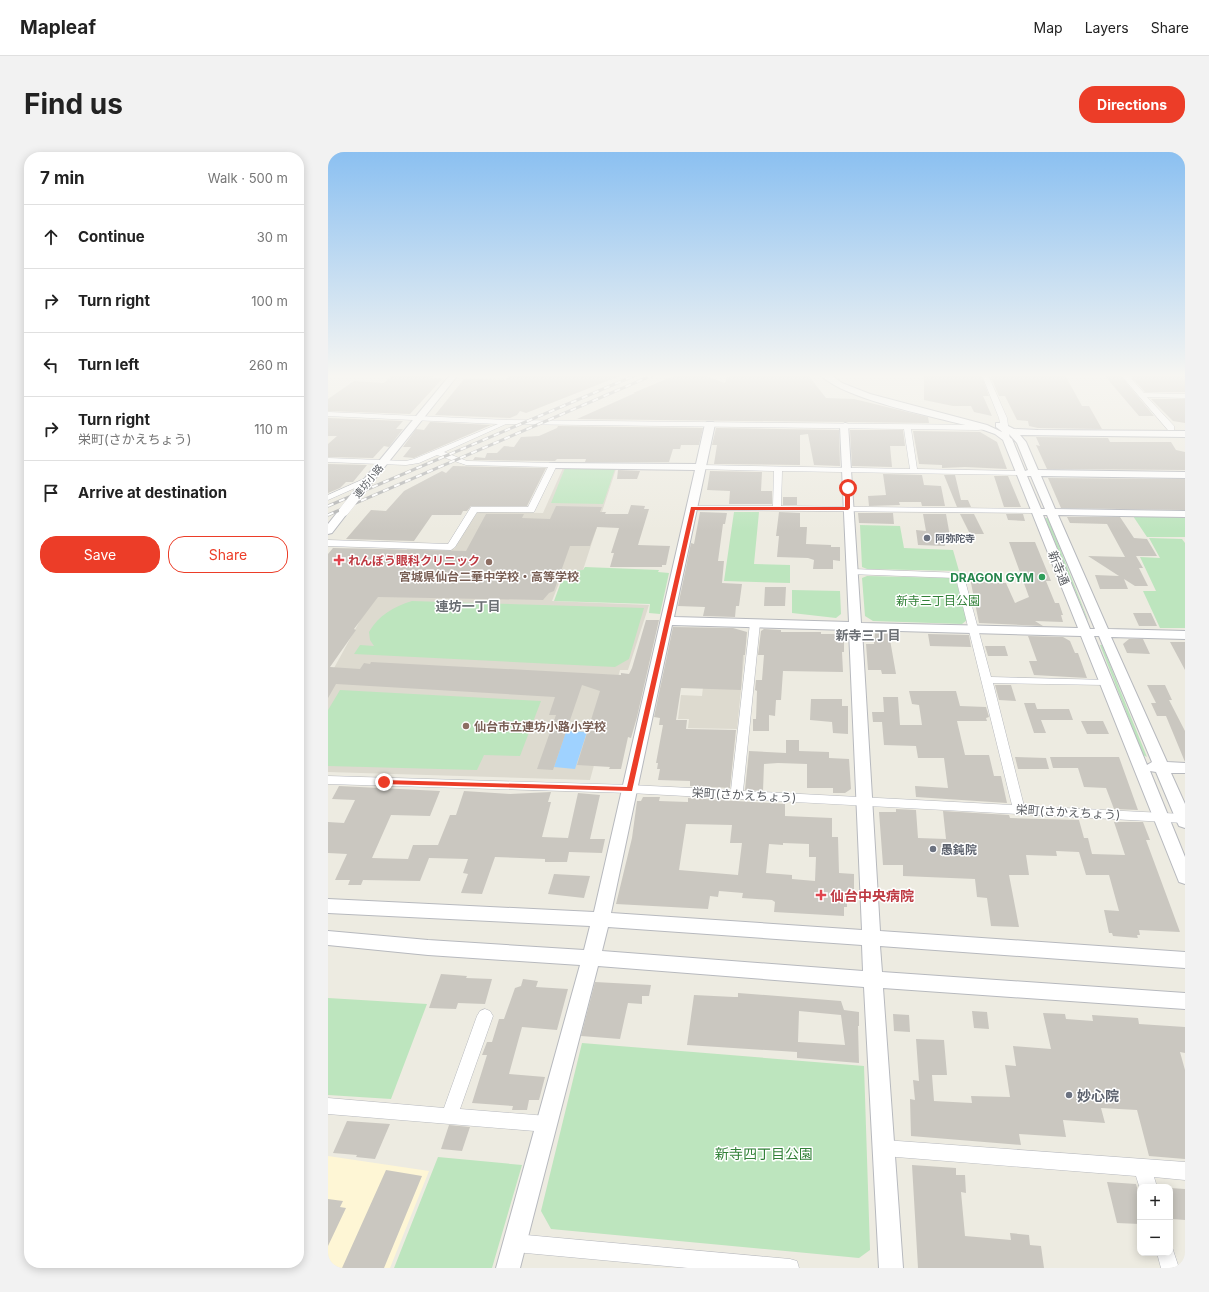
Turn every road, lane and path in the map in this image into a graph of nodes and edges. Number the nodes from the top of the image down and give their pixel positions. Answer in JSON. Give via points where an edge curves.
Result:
{"nodes":[{"id":1,"x":413,"y":427,"type":"edge"},
{"id":2,"x":496,"y":427,"type":"edge"},
{"id":3,"x":709,"y":427,"type":"edge"},
{"id":4,"x":845,"y":427,"type":"edge"},
{"id":5,"x":906,"y":427,"type":"edge"},
{"id":6,"x":909,"y":427,"type":"edge"},
{"id":7,"x":957,"y":427,"type":"edge"},
{"id":8,"x":992,"y":427,"type":"edge"},
{"id":9,"x":997,"y":427,"type":"edge"},
{"id":10,"x":1005,"y":427,"type":"edge"},
{"id":11,"x":1024,"y":427,"type":"edge"},
{"id":12,"x":1026,"y":427,"type":"edge"},
{"id":13,"x":948,"y":428,"type":"joint"},
{"id":14,"x":1185,"y":428,"type":"edge"},
{"id":15,"x":1006,"y":430,"type":"junction"},
{"id":16,"x":1177,"y":432,"type":"edge"},
{"id":17,"x":1038,"y":433,"type":"junction"},
{"id":18,"x":1021,"y":442,"type":"junction"},
{"id":19,"x":1185,"y":443,"type":"edge"},
{"id":20,"x":437,"y":452,"type":"junction"},
{"id":21,"x":328,"y":460,"type":"edge"},
{"id":22,"x":384,"y":462,"type":"junction"},
{"id":23,"x":553,"y":465,"type":"junction"},
{"id":24,"x":701,"y":468,"type":"junction"},
{"id":25,"x":778,"y":469,"type":"junction"},
{"id":26,"x":847,"y":470,"type":"junction"},
{"id":27,"x":914,"y":471,"type":"junction"},
{"id":28,"x":1021,"y":473,"type":"junction"},
{"id":29,"x":1035,"y":473,"type":"junction"},
{"id":30,"x":1185,"y":475,"type":"edge"},
{"id":31,"x":369,"y":480,"type":"junction"},
{"id":32,"x":328,"y":498,"type":"edge"},
{"id":33,"x":693,"y":508,"type":"junction"},
{"id":34,"x":777,"y":508,"type":"junction"},
{"id":35,"x":848,"y":508,"type":"junction"},
{"id":36,"x":1036,"y":511,"type":"junction"},
{"id":37,"x":1051,"y":512,"type":"junction"},
{"id":38,"x":1185,"y":514,"type":"edge"},
{"id":39,"x":328,"y":531,"type":"edge"},
{"id":40,"x":328,"y":543,"type":"edge"},
{"id":41,"x":852,"y":572,"type":"junction"},
{"id":42,"x":666,"y":620,"type":"junction"},
{"id":43,"x":755,"y":623,"type":"junction"},
{"id":44,"x":855,"y":626,"type":"junction"},
{"id":45,"x":974,"y":630,"type":"junction"},
{"id":46,"x":1086,"y":632,"type":"junction"},
{"id":47,"x":1104,"y":633,"type":"junction"},
{"id":48,"x":1185,"y":635,"type":"edge"},
{"id":49,"x":987,"y":680,"type":"junction"},
{"id":50,"x":1106,"y":682,"type":"junction"},
{"id":51,"x":1139,"y":766,"type":"junction"},
{"id":52,"x":1161,"y":767,"type":"junction"},
{"id":53,"x":1185,"y":768,"type":"edge"},
{"id":54,"x":328,"y":780,"type":"edge"},
{"id":55,"x":630,"y":790,"type":"junction"},
{"id":56,"x":738,"y":795,"type":"junction"},
{"id":57,"x":865,"y":802,"type":"junction"},
{"id":58,"x":1019,"y":809,"type":"junction"},
{"id":59,"x":1160,"y":818,"type":"junction"},
{"id":60,"x":1184,"y":821,"type":"edge"},
{"id":61,"x":1185,"y":877,"type":"edge"},
{"id":62,"x":328,"y":906,"type":"edge"},
{"id":63,"x":602,"y":919,"type":"junction"},
{"id":64,"x":872,"y":937,"type":"junction"},
{"id":65,"x":328,"y":938,"type":"edge"},
{"id":66,"x":592,"y":958,"type":"junction"},
{"id":67,"x":1185,"y":960,"type":"edge"},
{"id":68,"x":874,"y":980,"type":"junction"},
{"id":69,"x":1185,"y":1001,"type":"edge"},
{"id":70,"x":485,"y":1016,"type":"dead end"},
{"id":71,"x":328,"y":1106,"type":"edge"},
{"id":72,"x":450,"y":1115,"type":"junction"},
{"id":73,"x":547,"y":1124,"type":"junction"},
{"id":74,"x":884,"y":1148,"type":"junction"},
{"id":75,"x":1143,"y":1168,"type":"junction"},
{"id":76,"x":1185,"y":1171,"type":"edge"},
{"id":77,"x":1147,"y":1184,"type":"edge"},
{"id":78,"x":515,"y":1243,"type":"junction"},
{"id":79,"x":1167,"y":1256,"type":"edge"},
{"id":80,"x":508,"y":1268,"type":"edge"},
{"id":81,"x":790,"y":1268,"type":"edge"},
{"id":82,"x":891,"y":1268,"type":"edge"},
{"id":83,"x":1170,"y":1268,"type":"edge"}],
"edges":[{"from":1,"to":22,"type":"street","name":"連坊小路"},
{"from":2,"to":20,"type":"street"},
{"from":3,"to":24,"type":"street"},
{"from":4,"to":26,"type":"street"},
{"from":5,"to":27,"type":"street"},
{"from":6,"to":13,"type":"street"},
{"from":7,"to":13,"type":"street"},
{"from":8,"to":15,"type":"street","name":"新寺通","via":[[998,432]]},
{"from":9,"to":15,"type":"street"},
{"from":10,"to":15,"type":"street"},
{"from":11,"to":15,"type":"street"},
{"from":12,"to":16,"type":"street"},
{"from":14,"to":16,"type":"street"},
{"from":15,"to":17,"type":"street"},
{"from":15,"to":18,"type":"street","name":"新寺通"},
{"from":15,"to":28,"type":"street","name":"新寺通"},
{"from":16,"to":17,"type":"street"},
{"from":16,"to":19,"type":"street"},
{"from":17,"to":18,"type":"street","via":[[1027,436]]},
{"from":18,"to":29,"type":"street","name":"新寺通"},
{"from":20,"to":22,"type":"street","via":[[410,462]]},
{"from":20,"to":23,"type":"street","via":[[466,463]]},
{"from":21,"to":22,"type":"street"},
{"from":22,"to":31,"type":"street","name":"連坊小路"},
{"from":23,"to":24,"type":"street"},
{"from":23,"to":40,"type":"street","via":[[531,510],[474,509],[451,547]]},
{"from":24,"to":25,"type":"street"},
{"from":24,"to":33,"type":"street"},
{"from":25,"to":26,"type":"street"},
{"from":25,"to":34,"type":"street"},
{"from":26,"to":27,"type":"street"},
{"from":26,"to":35,"type":"street"},
{"from":27,"to":28,"type":"street"},
{"from":28,"to":29,"type":"street"},
{"from":28,"to":36,"type":"street","name":"新寺通"},
{"from":29,"to":30,"type":"street"},
{"from":29,"to":37,"type":"street","name":"新寺通"},
{"from":31,"to":32,"type":"street"},
{"from":31,"to":39,"type":"street","name":"連坊小路","bridge":true},
{"from":33,"to":34,"type":"street"},
{"from":33,"to":42,"type":"street"},
{"from":34,"to":35,"type":"street"},
{"from":35,"to":36,"type":"street"},
{"from":35,"to":41,"type":"street"},
{"from":36,"to":37,"type":"street"},
{"from":36,"to":46,"type":"street","name":"新寺通"},
{"from":37,"to":38,"type":"street"},
{"from":37,"to":47,"type":"street","name":"新寺通"},
{"from":41,"to":44,"type":"street"},
{"from":41,"to":45,"type":"street","via":[[960,575]]},
{"from":42,"to":43,"type":"street"},
{"from":42,"to":55,"type":"street"},
{"from":43,"to":44,"type":"street"},
{"from":43,"to":56,"type":"street"},
{"from":44,"to":45,"type":"street"},
{"from":44,"to":57,"type":"street"},
{"from":45,"to":46,"type":"street"},
{"from":45,"to":49,"type":"street"},
{"from":46,"to":47,"type":"street"},
{"from":46,"to":50,"type":"street","name":"新寺通"},
{"from":47,"to":48,"type":"street"},
{"from":47,"to":52,"type":"street","name":"新寺通"},
{"from":49,"to":50,"type":"street"},
{"from":49,"to":58,"type":"street"},
{"from":50,"to":51,"type":"street","name":"新寺通"},
{"from":51,"to":52,"type":"street"},
{"from":51,"to":59,"type":"street","name":"新寺通"},
{"from":52,"to":53,"type":"street"},
{"from":52,"to":60,"type":"street","name":"新寺通"},
{"from":54,"to":55,"type":"street","name":"栄町(さかえちょう)"},
{"from":55,"to":56,"type":"street","name":"栄町(さかえちょう)"},
{"from":55,"to":63,"type":"street"},
{"from":56,"to":57,"type":"street","name":"栄町(さかえちょう)"},
{"from":57,"to":58,"type":"street","name":"栄町(さかえちょう)"},
{"from":57,"to":64,"type":"street"},
{"from":58,"to":59,"type":"street","name":"栄町(さかえちょう)"},
{"from":59,"to":60,"type":"street","name":"栄町(さかえちょう)"},
{"from":59,"to":61,"type":"street","name":"新寺通"},
{"from":62,"to":63,"type":"street"},
{"from":63,"to":64,"type":"street"},
{"from":63,"to":66,"type":"street"},
{"from":64,"to":67,"type":"street"},
{"from":64,"to":68,"type":"street"},
{"from":65,"to":66,"type":"street"},
{"from":66,"to":68,"type":"street"},
{"from":66,"to":73,"type":"street"},
{"from":68,"to":69,"type":"street"},
{"from":68,"to":74,"type":"street"},
{"from":70,"to":72,"type":"street"},
{"from":71,"to":72,"type":"street"},
{"from":72,"to":73,"type":"street"},
{"from":73,"to":78,"type":"street"},
{"from":74,"to":75,"type":"street"},
{"from":74,"to":82,"type":"street"},
{"from":75,"to":76,"type":"street"},
{"from":75,"to":77,"type":"street"},
{"from":78,"to":80,"type":"street"},
{"from":78,"to":81,"type":"street"},
{"from":79,"to":83,"type":"street"}]}
